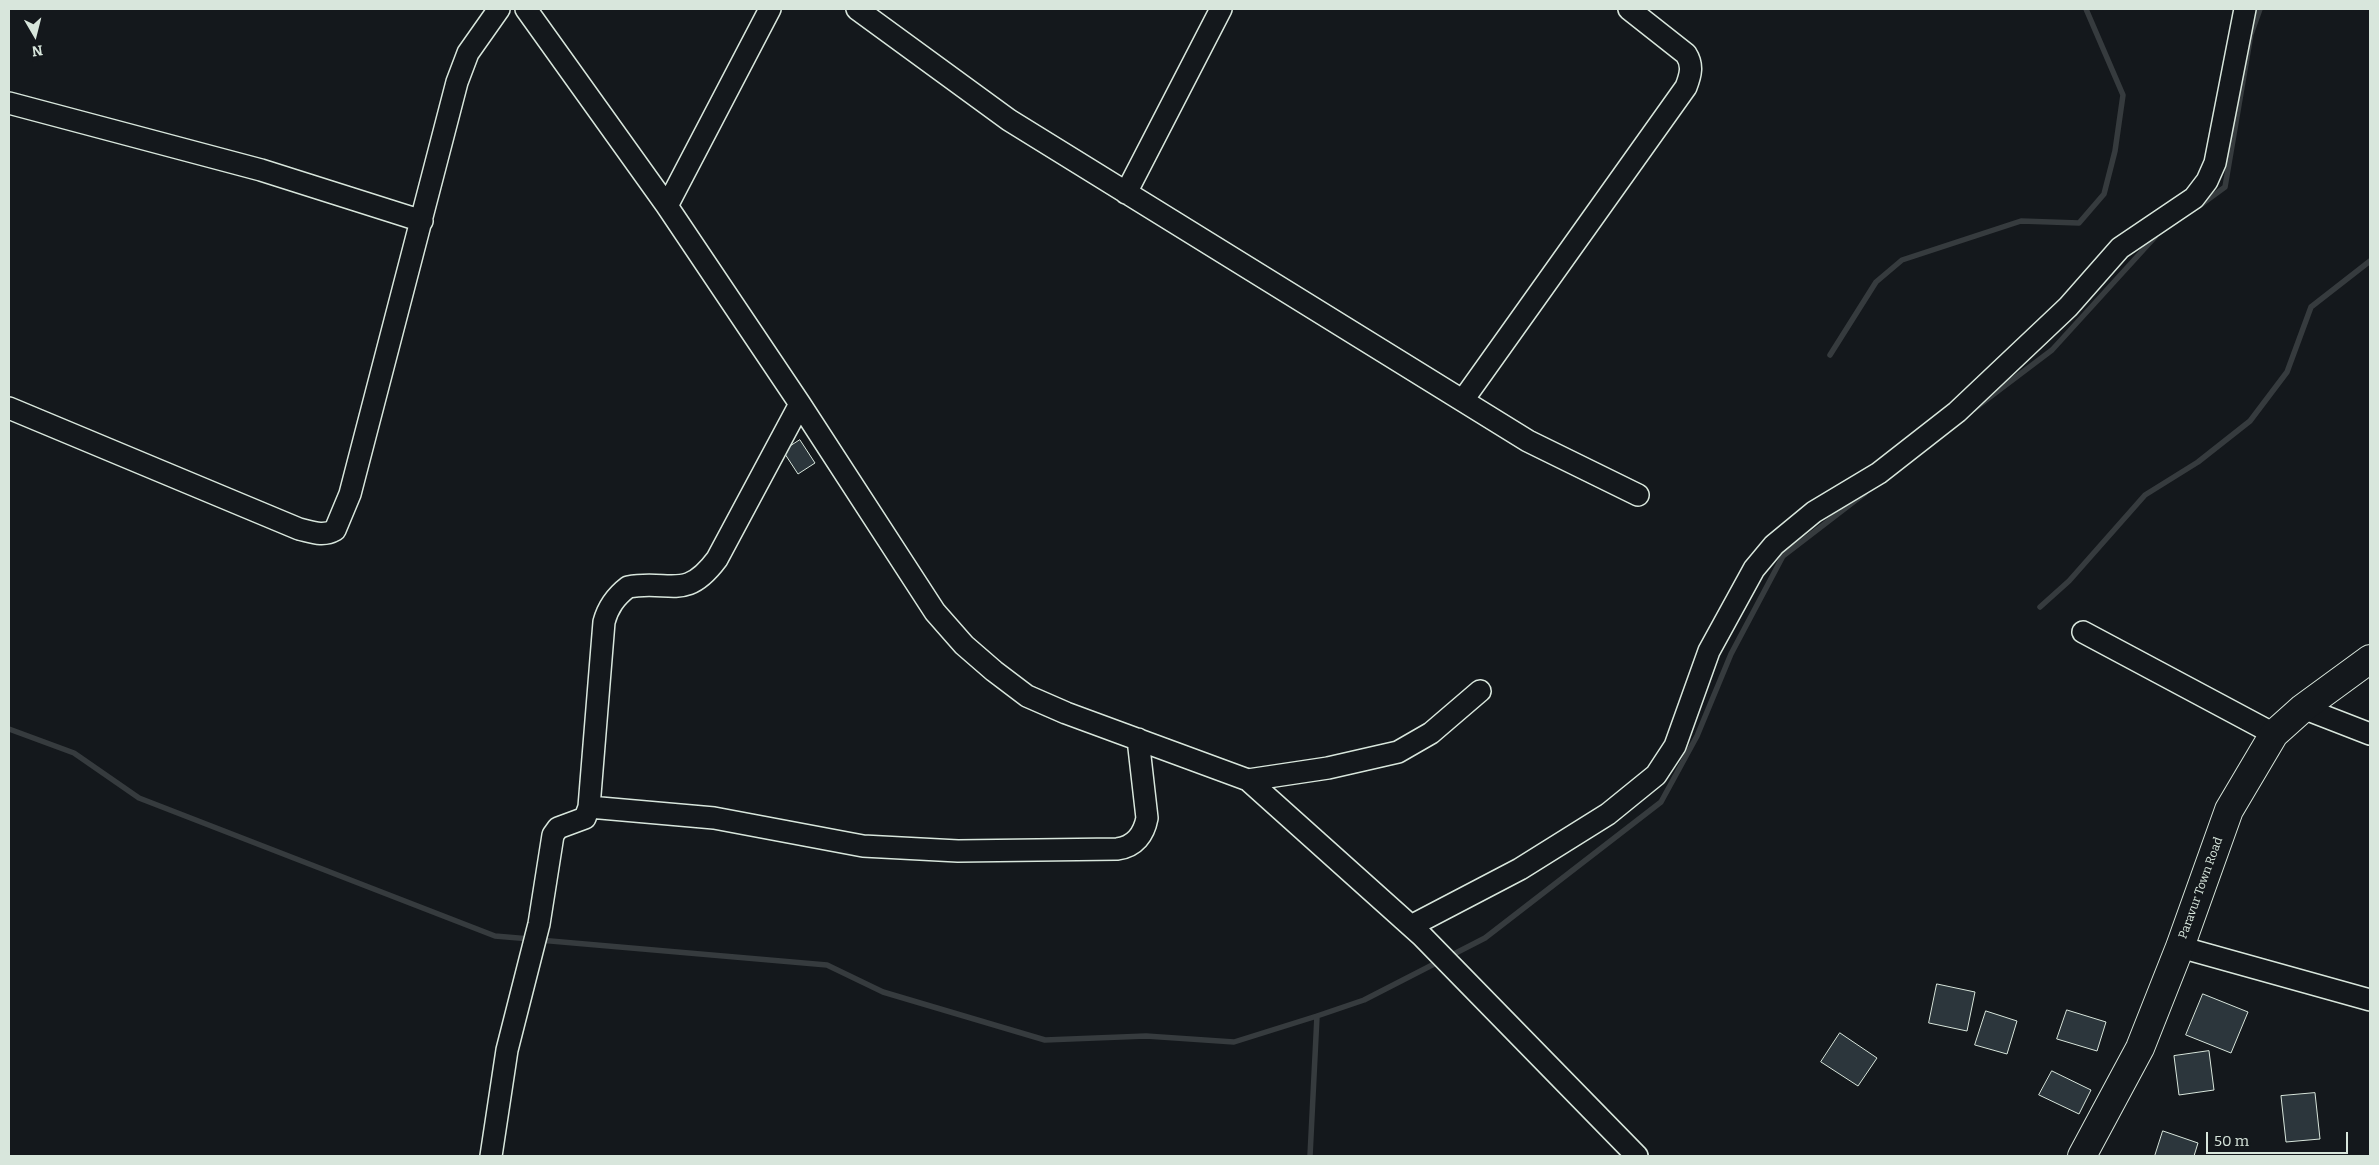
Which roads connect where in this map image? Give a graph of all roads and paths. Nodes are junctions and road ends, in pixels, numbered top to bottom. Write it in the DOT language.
graph roads {
  1 [pos="499,9"];
  2 [pos="526,9"];
  3 [pos="770,9"];
  4 [pos="857,9"];
  5 [pos="1221,9"];
  6 [pos="1629,9"];
  7 [pos="2246,9"];
  8 [pos="9,103"];
  9 [pos="1126,193"];
  10 [pos="667,206"];
  11 [pos="422,221"];
  12 [pos="1462,400"];
  13 [pos="800,404"];
  14 [pos="9,408"];
  15 [pos="1638,496"];
  16 [pos="2083,632"];
  17 [pos="2370,659"];
  18 [pos="1480,691"];
  19 [pos="2303,708"];
  20 [pos="2274,734"];
  21 [pos="2370,734"];
  22 [pos="1138,739"];
  23 [pos="1248,780"];
  24 [pos="589,807"];
  25 [pos="1416,931"];
  26 [pos="2180,947"];
  27 [pos="2370,1000"];
  28 [pos="492,1156"];
  29 [pos="1637,1156"];
  30 [pos="2082,1156"];
  1 -- 11 [label="street"];
  2 -- 10 [label="street"];
  3 -- 10 [label="street"];
  4 -- 9 [label="street"];
  5 -- 9 [label="street"];
  6 -- 12 [label="street"];
  7 -- 25 [label="street"];
  8 -- 11 [label="street"];
  9 -- 12 [label="street"];
  10 -- 13 [label="street"];
  11 -- 14 [label="street"];
  12 -- 15 [label="street"];
  13 -- 22 [label="street"];
  13 -- 24 [label="street"];
  16 -- 20 [label="street"];
  17 -- 19 [label="main road, Paravur Town Road"];
  18 -- 23 [label="street"];
  19 -- 20 [label="main road, Paravur Town Road"];
  19 -- 21 [label="street"];
  20 -- 26 [label="main road, Paravur Town Road"];
  22 -- 23 [label="street"];
  22 -- 24 [label="street"];
  23 -- 25 [label="street"];
  24 -- 28 [label="street"];
  25 -- 29 [label="street"];
  26 -- 27 [label="street"];
  26 -- 30 [label="main road, Paravur Town Road"];
}
